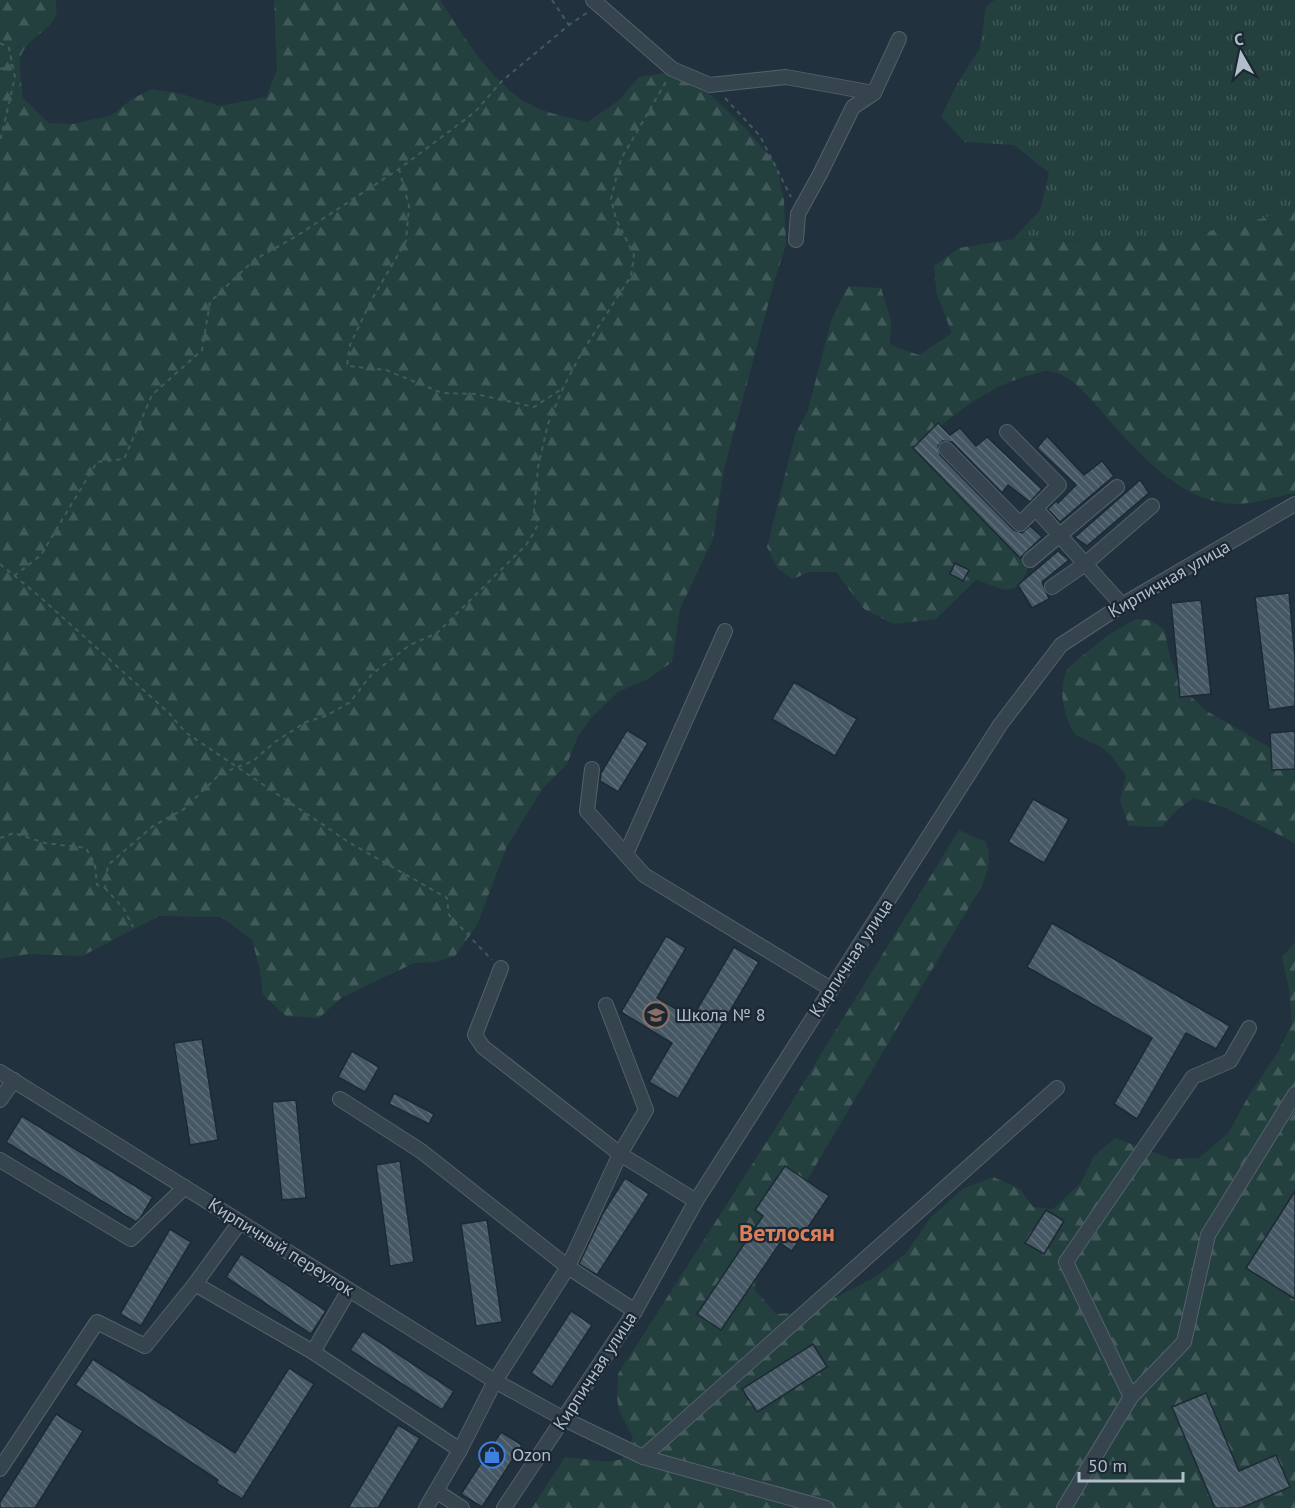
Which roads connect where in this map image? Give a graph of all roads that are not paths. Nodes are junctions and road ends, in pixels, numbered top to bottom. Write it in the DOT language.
graph roads {
  1 [pos="595,3"];
  2 [pos="899,39"];
  3 [pos="874,93"];
  4 [pos="796,240"];
  5 [pos="1007,432"];
  6 [pos="946,449"];
  7 [pos="1118,487"];
  8 [pos="1295,504"];
  9 [pos="1152,506"];
  10 [pos="1036,509"];
  11 [pos="1059,536"];
  12 [pos="1030,560"];
  13 [pos="1085,564"];
  14 [pos="1052,587"];
  15 [pos="1122,605"];
  16 [pos="725,631"];
  17 [pos="592,769"];
  18 [pos="626,854"];
  19 [pos="501,968"];
  20 [pos="831,989"];
  21 [pos="606,1005"];
  22 [pos="1249,1028"];
  23 [pos="0,1072"];
  24 [pos="14,1080"];
  25 [pos="1057,1088"];
  26 [pos="1295,1094"];
  27 [pos="340,1099"];
  28 [pos="0,1100"];
  29 [pos="620,1154"];
  30 [pos="0,1160"];
  31 [pos="185,1187"];
  32 [pos="696,1201"];
  33 [pos="240,1222"];
  34 [pos="568,1267"];
  35 [pos="195,1284"];
  36 [pos="349,1290"];
  37 [pos="636,1311"];
  38 [pos="313,1352"];
  39 [pos="495,1381"];
  40 [pos="1131,1397"];
  41 [pos="564,1419"];
  42 [pos="460,1450"];
  43 [pos="643,1457"];
  44 [pos="0,1469"];
  45 [pos="436,1491"];
  46 [pos="426,1508"];
  47 [pos="462,1508"];
  48 [pos="504,1508"];
  49 [pos="826,1508"];
  50 [pos="1064,1508"];
  1 -- 3 [label="street"];
  2 -- 3 [label="street"];
  3 -- 4 [label="street"];
  5 -- 10 [label="street"];
  6 -- 10 [label="street"];
  7 -- 11 [label="street"];
  8 -- 15 [label="street, Кирпичная улица"];
  9 -- 13 [label="street"];
  10 -- 11 [label="street"];
  11 -- 12 [label="street"];
  11 -- 13 [label="street"];
  13 -- 14 [label="street"];
  13 -- 15 [label="street"];
  15 -- 20 [label="street, Кирпичная улица"];
  16 -- 18 [label="street"];
  17 -- 18 [label="street"];
  18 -- 20 [label="street"];
  19 -- 29 [label="street"];
  20 -- 32 [label="street, Кирпичная улица"];
  21 -- 29 [label="street"];
  22 -- 40 [label="street"];
  23 -- 24 [label="street, Кирпичный переулок"];
  24 -- 28 [label="street"];
  24 -- 31 [label="street, Кирпичный переулок"];
  25 -- 43 [label="street"];
  26 -- 40 [label="street"];
  27 -- 34 [label="street"];
  29 -- 32 [label="street"];
  29 -- 34 [label="street"];
  30 -- 31 [label="street"];
  31 -- 33 [label="street, Кирпичный переулок"];
  32 -- 37 [label="street, Кирпичная улица"];
  33 -- 35 [label="street"];
  33 -- 36 [label="street, Кирпичный переулок"];
  34 -- 37 [label="street"];
  34 -- 39 [label="street"];
  35 -- 38 [label="street"];
  35 -- 44 [label="street"];
  36 -- 38 [label="street"];
  36 -- 39 [label="street, Кирпичный переулок"];
  37 -- 41 [label="street, Кирпичная улица"];
  38 -- 42 [label="street"];
  39 -- 41 [label="street, Кирпичный переулок"];
  39 -- 42 [label="street"];
  40 -- 50 [label="street"];
  41 -- 43 [label="street, Кирпичный переулок"];
  41 -- 48 [label="street, Кирпичная улица"];
  42 -- 45 [label="street"];
  43 -- 49 [label="street, Кирпичный переулок"];
  45 -- 46 [label="street"];
  45 -- 47 [label="street"];
}
